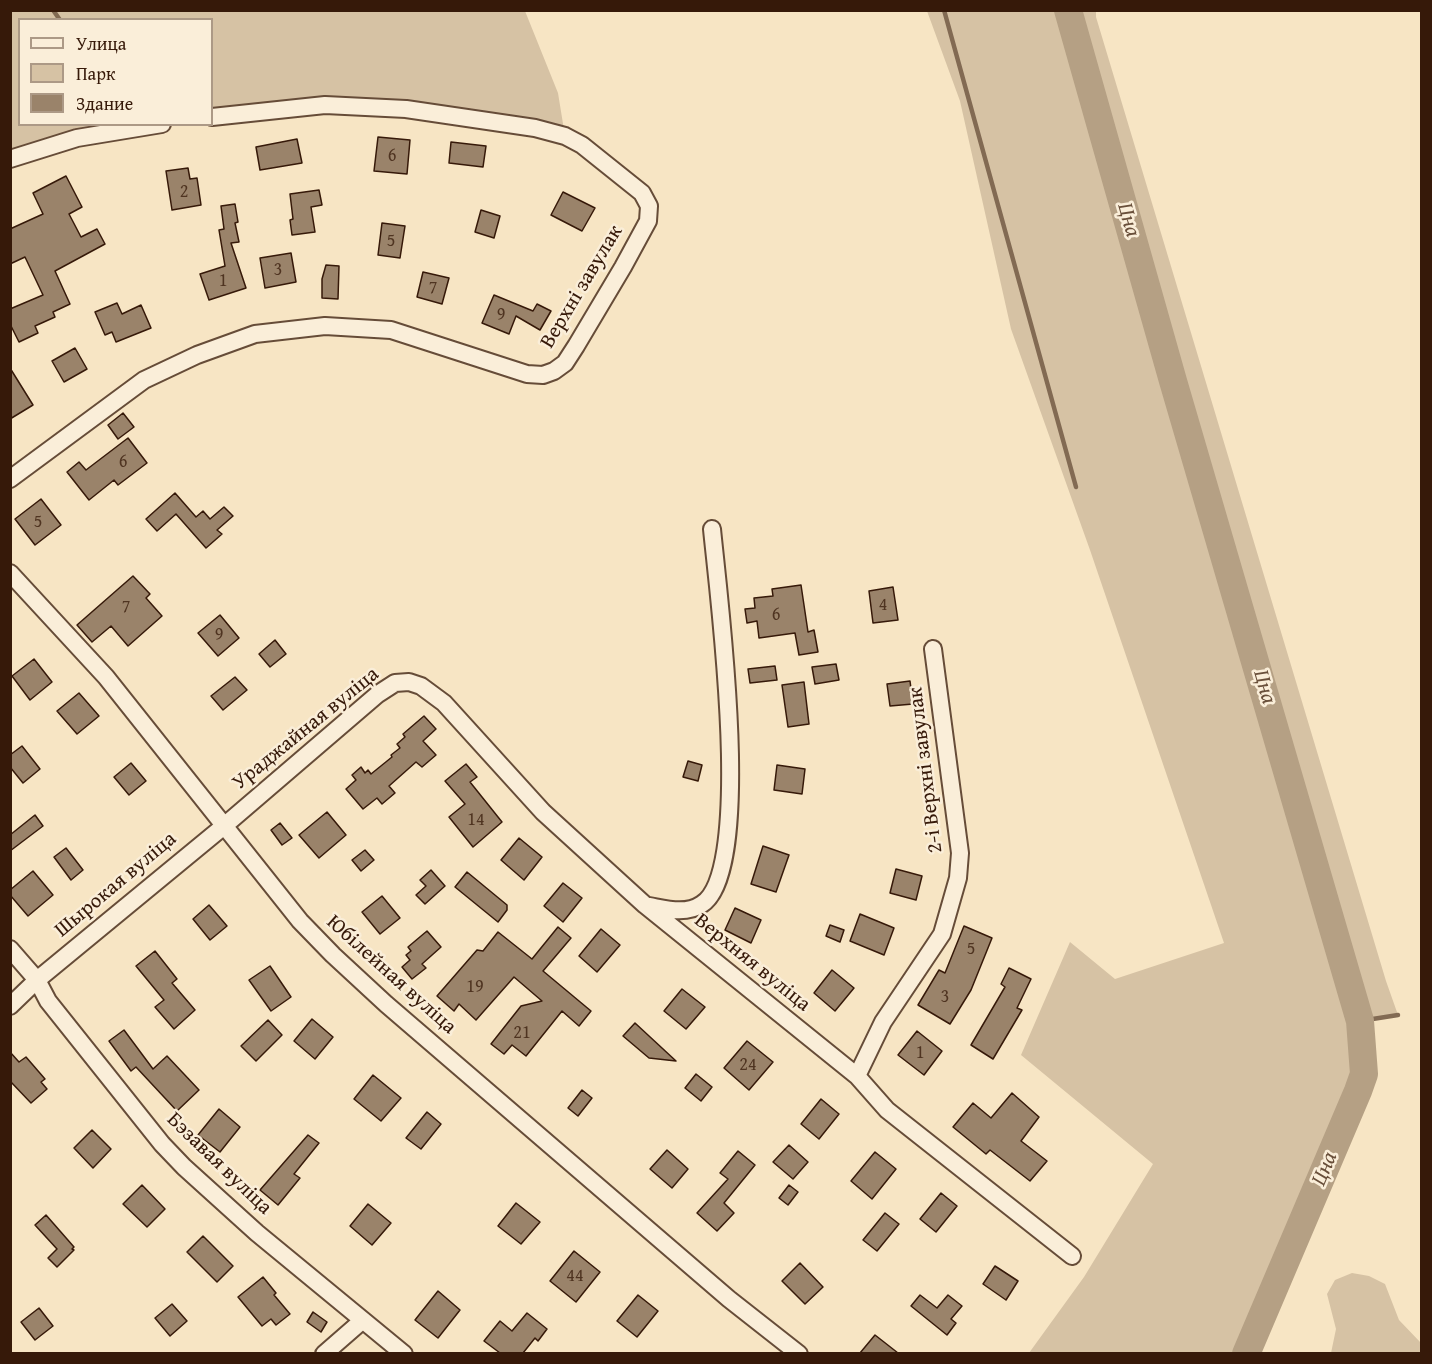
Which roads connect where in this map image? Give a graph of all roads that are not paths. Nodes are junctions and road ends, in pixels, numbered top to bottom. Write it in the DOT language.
graph roads {
  1 [pos="213,117"];
  2 [pos="150,126"];
  3 [pos="10,159"];
  4 [pos="10,479"];
  5 [pos="712,529"];
  6 [pos="10,573"];
  7 [pos="933,649"];
  8 [pos="421,686"];
  9 [pos="224,826"];
  10 [pos="645,905"];
  11 [pos="10,949"];
  12 [pos="37,980"];
  13 [pos="10,1006"];
  14 [pos="857,1076"];
  15 [pos="1072,1256"];
  16 [pos="363,1320"];
  17 [pos="324,1353"];
  18 [pos="404,1353"];
  19 [pos="799,1353"];
  1 -- 4 [label="street, Верхні завулак"];
  2 -- 3 [label="street"];
  5 -- 10 [label="street"];
  6 -- 9 [label="street, Юбілейная вуліца"];
  7 -- 14 [label="street, 2-і Верхні завулак"];
  8 -- 9 [label="street, Ураджайная вуліца"];
  8 -- 10 [label="street, Верхняя вуліца"];
  9 -- 12 [label="street, Шырокая вуліца"];
  9 -- 19 [label="street, Юбілейная вуліца"];
  10 -- 14 [label="street, Верхняя вуліца"];
  11 -- 12 [label="street, Бэзавая вуліца"];
  12 -- 13 [label="street, Шырокая вуліца"];
  12 -- 16 [label="street, Бэзавая вуліца"];
  14 -- 15 [label="street, Верхняя вуліца"];
  16 -- 17 [label="street"];
  16 -- 18 [label="street, Бэзавая вуліца"];
}
